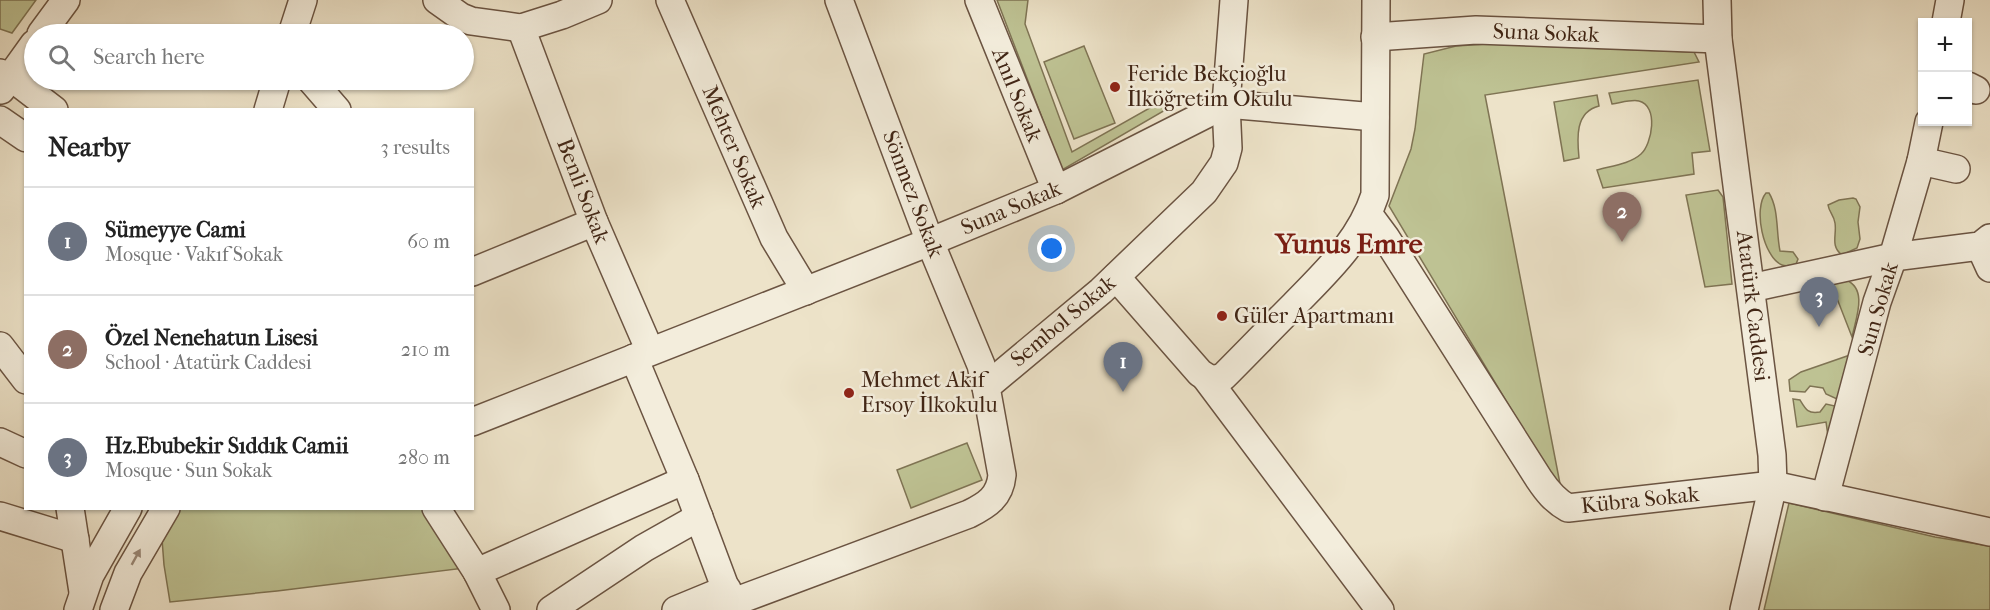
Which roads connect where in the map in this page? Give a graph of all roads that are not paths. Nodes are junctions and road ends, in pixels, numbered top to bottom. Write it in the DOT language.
graph roads {
  1 [pos="66,0"];
  2 [pos="303,0"];
  3 [pos="437,0"];
  4 [pos="598,0"];
  5 [pos="670,0"];
  6 [pos="839,0"];
  7 [pos="979,0"];
  8 [pos="1234,0"];
  9 [pos="1376,0"];
  10 [pos="1717,0"];
  11 [pos="1950,0"];
  12 [pos="1947,18"];
  13 [pos="49,24"];
  14 [pos="295,24"];
  15 [pos="521,28"];
  16 [pos="1375,37"];
  17 [pos="1719,39"];
  18 [pos="24,56"];
  19 [pos="4,81"];
  20 [pos="274,90"];
  21 [pos="320,90"];
  22 [pos="1226,104"];
  23 [pos="51,108"];
  24 [pos="269,108"];
  25 [pos="335,108"];
  26 [pos="1375,117"];
  27 [pos="0,120"];
  28 [pos="1928,126"];
  29 [pos="24,137"];
  30 [pos="1921,161"];
  31 [pos="1956,169"];
  32 [pos="1056,190"];
  33 [pos="1369,216"];
  34 [pos="594,222"];
  35 [pos="930,242"];
  36 [pos="1987,251"];
  37 [pos="1893,257"];
  38 [pos="474,271"];
  39 [pos="1116,277"];
  40 [pos="1751,288"];
  41 [pos="806,291"];
  42 [pos="0,346"];
  43 [pos="642,355"];
  44 [pos="24,377"];
  45 [pos="1206,378"];
  46 [pos="986,387"];
  47 [pos="474,421"];
  48 [pos="0,442"];
  49 [pos="24,453"];
  50 [pos="685,480"];
  51 [pos="1773,485"];
  52 [pos="1825,496"];
  53 [pos="70,510"];
  54 [pos="127,510"];
  55 [pos="165,510"];
  56 [pos="437,510"];
  57 [pos="0,516"];
  58 [pos="699,517"];
  59 [pos="1990,532"];
  60 [pos="75,539"];
  61 [pos="477,572"];
  62 [pos="726,600"];
  63 [pos="81,601"];
  64 [pos="114,610"];
  65 [pos="496,610"];
  66 [pos="551,610"];
  67 [pos="676,610"];
  68 [pos="1380,610"];
  69 [pos="1744,610"];
  1 -- 13 [label="street"];
  2 -- 14 [label="street"];
  3 -- 15 [label="street"];
  4 -- 15 [label="street"];
  5 -- 41 [label="street, Mehter Sokak"];
  6 -- 35 [label="street, Sönmez Sokak"];
  7 -- 32 [label="street, Anıl Sokak"];
  8 -- 22 [label="street, Sembol Sokak"];
  9 -- 16 [label="street"];
  10 -- 17 [label="street, Atatürk Caddesi"];
  11 -- 12 [label="street"];
  15 -- 34 [label="street, Benli Sokak"];
  16 -- 17 [label="street, Suna Sokak"];
  16 -- 26 [label="street"];
  17 -- 40 [label="street, Atatürk Caddesi"];
  18 -- 19 [label="street"];
  19 -- 23 [label="street"];
  20 -- 24 [label="street"];
  21 -- 25 [label="street"];
  22 -- 26 [label="street"];
  22 -- 32 [label="street, Suna Sokak"];
  22 -- 39 [label="street, Sembol Sokak"];
  26 -- 33 [label="street"];
  27 -- 29 [label="street"];
  28 -- 30 [label="street, Sun Sokak"];
  30 -- 31 [label="street"];
  30 -- 37 [label="street, Sun Sokak"];
  32 -- 35 [label="street, Suna Sokak"];
  33 -- 45 [label="street"];
  33 -- 51 [label="street, Kübra Sokak"];
  34 -- 38 [label="street"];
  34 -- 43 [label="street, Benli Sokak"];
  35 -- 41 [label="street, Suna Sokak"];
  35 -- 46 [label="street, Sönmez Sokak"];
  36 -- 37 [label="street"];
  37 -- 40 [label="street"];
  37 -- 52 [label="street, Sun Sokak"];
  39 -- 45 [label="street"];
  39 -- 46 [label="street, Sembol Sokak"];
  40 -- 51 [label="street, Atatürk Caddesi"];
  41 -- 43 [label="street, Suna Sokak"];
  42 -- 44 [label="street"];
  43 -- 47 [label="street, Suna Sokak"];
  43 -- 50 [label="street, Benli Sokak"];
  45 -- 68 [label="street"];
  46 -- 62 [label="street"];
  48 -- 49 [label="street"];
  50 -- 58 [label="street, Benli Sokak"];
  50 -- 61 [label="street"];
  51 -- 52 [label="street, Kübra Sokak"];
  51 -- 69 [label="street, Atatürk Caddesi"];
  52 -- 59 [label="street, Kübra Sokak"];
  53 -- 60 [label="street"];
  54 -- 63 [label="street"];
  64 -- 55 [label="street, one-way"];
  56 -- 61 [label="street"];
  57 -- 60 [label="street"];
  58 -- 62 [label="street, Benli Sokak"];
  58 -- 66 [label="street"];
  60 -- 63 [label="street"];
  61 -- 65 [label="street"];
  62 -- 67 [label="street"];
}
